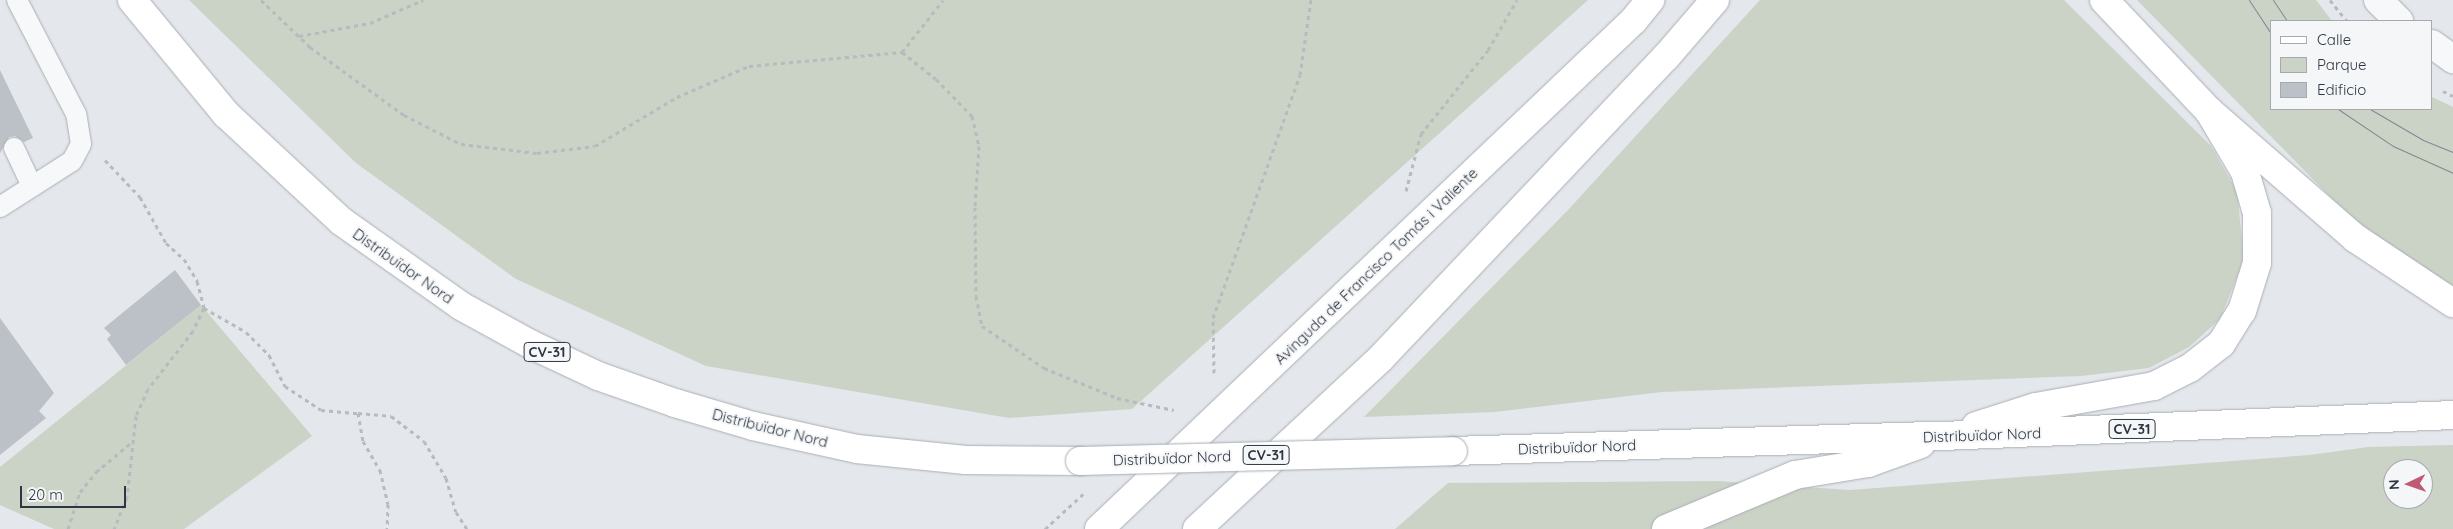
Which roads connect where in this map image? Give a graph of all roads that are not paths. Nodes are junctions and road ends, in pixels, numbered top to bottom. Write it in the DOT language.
graph roads {
  1 [pos="17,0"];
  2 [pos="132,0"];
  3 [pos="1650,0"];
  4 [pos="1715,0"];
  5 [pos="2104,0"];
  6 [pos="2378,0"];
  7 [pos="2398,20"];
  8 [pos="2433,45"];
  9 [pos="2453,59"];
  10 [pos="2209,111"];
  11 [pos="14,148"];
  12 [pos="32,186"];
  13 [pos="0,207"];
  14 [pos="2453,303"];
  15 [pos="2453,415"];
  16 [pos="1942,436"];
  17 [pos="1099,529"];
  18 [pos="1197,529"];
  19 [pos="1666,529"];
  1 -- 12 [label="lane"];
  2 -- 16 [label="main road, Distribuïdor Nord / CV-31, bridge"];
  3 -- 17 [label="main road, Avinguda de Francisco Tomás i Valiente"];
  4 -- 18 [label="main road"];
  5 -- 10 [label="main road"];
  6 -- 7 [label="street"];
  8 -- 9 [label="street"];
  10 -- 14 [label="main road"];
  10 -- 16 [label="main road"];
  11 -- 12 [label="lane"];
  12 -- 13 [label="lane"];
  15 -- 16 [label="main road, Distribuïdor Nord / CV-31"];
  16 -- 19 [label="main road"];
}
